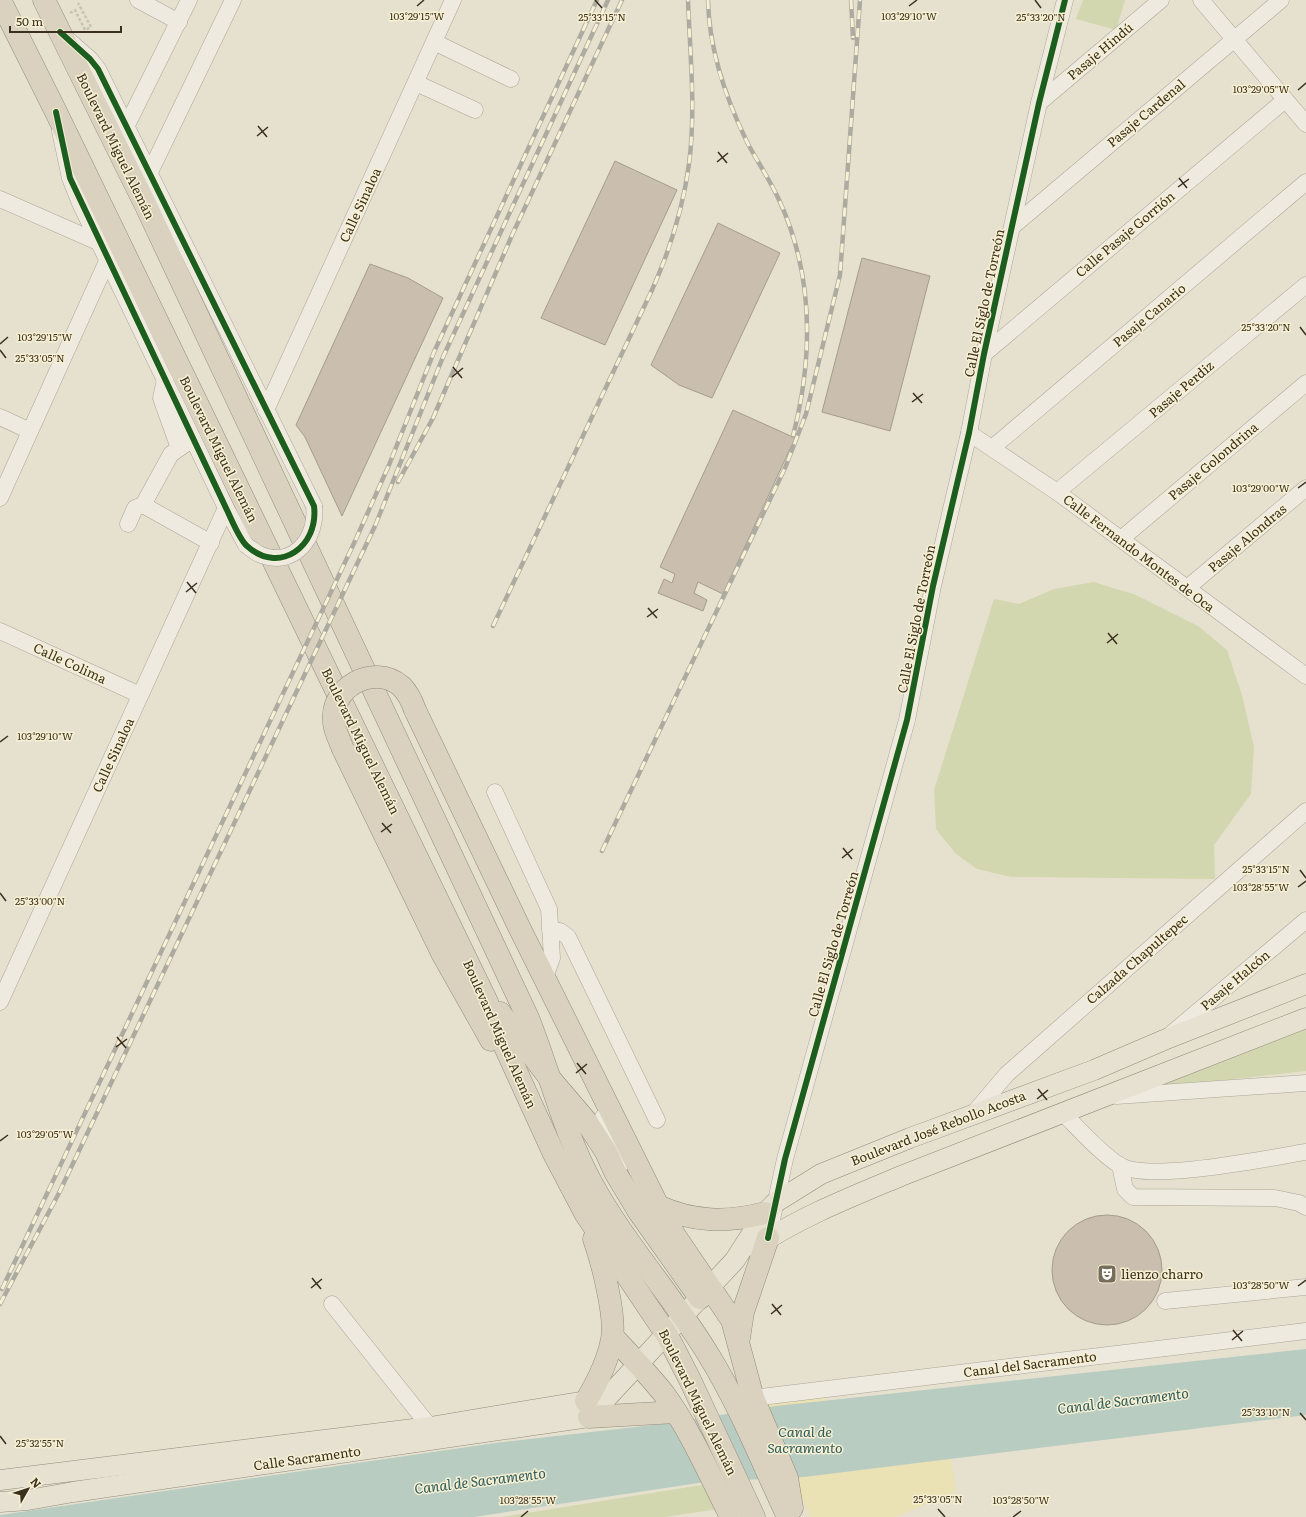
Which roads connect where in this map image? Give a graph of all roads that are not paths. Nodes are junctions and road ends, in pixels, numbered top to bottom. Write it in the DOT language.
graph roads {
  1 [pos="0,0"];
  2 [pos="44,0"];
  3 [pos="138,0"];
  4 [pos="189,0"];
  5 [pos="233,0"];
  6 [pos="453,0"];
  7 [pos="1065,0"];
  8 [pos="1161,0"];
  9 [pos="1201,0"];
  10 [pos="1281,0"];
  11 [pos="179,22"];
  12 [pos="60,32"];
  13 [pos="1234,39"];
  14 [pos="434,42"];
  15 [pos="511,79"];
  16 [pos="416,83"];
  17 [pos="1285,100"];
  18 [pos="1039,103"];
  19 [pos="475,110"];
  20 [pos="56,112"];
  21 [pos="127,124"];
  22 [pos="1306,124"];
  23 [pos="150,172"];
  24 [pos="1306,182"];
  25 [pos="0,199"];
  26 [pos="1012,227"];
  27 [pos="100,243"];
  28 [pos="108,259"];
  29 [pos="1306,285"];
  30 [pos="984,354"];
  31 [pos="165,380"];
  32 [pos="1306,383"];
  33 [pos="266,410"];
  34 [pos="0,417"];
  35 [pos="30,431"];
  36 [pos="969,433"];
  37 [pos="193,439"];
  38 [pos="179,448"];
  39 [pos="992,448"];
  40 [pos="1306,488"];
  41 [pos="1057,492"];
  42 [pos="0,498"];
  43 [pos="143,505"];
  44 [pos="226,508"];
  45 [pos="128,524"];
  46 [pos="1121,539"];
  47 [pos="211,543"];
  48 [pos="1187,588"];
  49 [pos="0,631"];
  50 [pos="1306,676"];
  51 [pos="140,695"];
  52 [pos="495,792"];
  53 [pos="1306,811"];
  54 [pos="1306,920"];
  55 [pos="550,929"];
  56 [pos="490,939"];
  57 [pos="473,972"];
  58 [pos="545,977"];
  59 [pos="1306,984"];
  60 [pos="0,1002"];
  61 [pos="1306,1018"];
  62 [pos="1164,1040"];
  63 [pos="552,1081"];
  64 [pos="1306,1082"];
  65 [pos="1107,1097"];
  66 [pos="528,1098"];
  67 [pos="1063,1113"];
  68 [pos="973,1114"];
  69 [pos="657,1120"];
  70 [pos="885,1147"];
  71 [pos="1306,1152"];
  72 [pos="1120,1165"];
  73 [pos="901,1176"];
  74 [pos="626,1191"];
  75 [pos="658,1206"];
  76 [pos="770,1207"];
  77 [pos="1306,1207"];
  78 [pos="585,1213"];
  79 [pos="768,1238"];
  80 [pos="735,1260"];
  81 [pos="1306,1287"];
  82 [pos="705,1292"];
  83 [pos="1165,1301"];
  84 [pos="332,1304"];
  85 [pos="683,1317"];
  86 [pos="1306,1331"];
  87 [pos="667,1335"];
  88 [pos="612,1337"];
  89 [pos="739,1341"];
  90 [pos="639,1365"];
  91 [pos="753,1398"];
  92 [pos="594,1406"];
  93 [pos="676,1412"];
  94 [pos="755,1426"];
  95 [pos="431,1434"];
  96 [pos="0,1480"];
  97 [pos="780,1482"];
  98 [pos="0,1502"];
  99 [pos="750,1509"];
  100 [pos="731,1517"];
  101 [pos="788,1517"];
  102 [pos="792,1517"];
  1 -- 20 [label="highway, Boulevard Miguel Alemán"];
  2 -- 12 [label="highway, Boulevard Miguel Alemán"];
  3 -- 11 [label="street"];
  4 -- 11 [label="street"];
  5 -- 23 [label="street"];
  6 -- 14 [label="street, Calle Sinaloa"];
  7 -- 18 [label="street, Calle El Siglo de Torreón"];
  8 -- 18 [label="street, Pasaje Hindú"];
  9 -- 13 [label="street"];
  10 -- 13 [label="street, Pasaje Cardenal"];
  11 -- 21 [label="street"];
  12 -- 21 [label="street"];
  12 -- 56 [label="highway, Boulevard Miguel Alemán"];
  13 -- 17 [label="street"];
  13 -- 26 [label="street, Pasaje Cardenal"];
  14 -- 15 [label="street"];
  14 -- 16 [label="street, Calle Sinaloa"];
  16 -- 19 [label="street"];
  16 -- 33 [label="street, Calle Sinaloa"];
  17 -- 22 [label="street"];
  17 -- 30 [label="street, Calle Pasaje Gorrión"];
  18 -- 26 [label="street, Calle El Siglo de Torreón"];
  20 -- 27 [label="street"];
  20 -- 57 [label="highway, Boulevard Miguel Alemán"];
  21 -- 23 [label="street"];
  23 -- 33 [label="street"];
  24 -- 39 [label="street, Pasaje Canario"];
  25 -- 27 [label="street"];
  26 -- 30 [label="street, Calle El Siglo de Torreón"];
  27 -- 28 [label="street"];
  28 -- 31 [label="street"];
  28 -- 35 [label="street"];
  29 -- 41 [label="street, Pasaje Perdiz"];
  30 -- 36 [label="street, Calle El Siglo de Torreón"];
  31 -- 37 [label="street"];
  31 -- 38 [label="street"];
  32 -- 46 [label="street, Pasaje Golondrina"];
  33 -- 44 [label="street, bridge"];
  34 -- 35 [label="street"];
  35 -- 42 [label="street"];
  36 -- 39 [label="street, Calle Fernando Montes de Oca"];
  36 -- 76 [label="street, Calle El Siglo de Torreón"];
  37 -- 38 [label="street"];
  37 -- 44 [label="street"];
  38 -- 43 [label="street"];
  39 -- 41 [label="street, Calle Fernando Montes de Oca"];
  40 -- 48 [label="street, Pasaje Alondras"];
  41 -- 46 [label="street, Calle Fernando Montes de Oca"];
  43 -- 45 [label="street"];
  43 -- 47 [label="street"];
  44 -- 47 [label="street, Calle Sinaloa"];
  46 -- 48 [label="street, Calle Fernando Montes de Oca"];
  47 -- 51 [label="street, Calle Sinaloa"];
  48 -- 50 [label="street, Calle Fernando Montes de Oca"];
  49 -- 51 [label="street, Calle Colima"];
  51 -- 60 [label="street, Calle Sinaloa"];
  52 -- 55 [label="street"];
  53 -- 68 [label="street, Calzada Chapultepec"];
  54 -- 62 [label="street, Pasaje Halcón"];
  55 -- 58 [label="street"];
  55 -- 69 [label="street"];
  56 -- 58 [label="highway"];
  56 -- 63 [label="highway, Boulevard Miguel Alemán"];
  57 -- 63 [label="highway"];
  57 -- 66 [label="highway, Boulevard Miguel Alemán"];
  58 -- 66 [label="highway, bridge"];
  58 -- 74 [label="street"];
  58 -- 75 [label="highway"];
  59 -- 62 [label="main road, Boulevard José Rebollo Acosta"];
  61 -- 65 [label="main road, Boulevard José Rebollo Acosta"];
  62 -- 68 [label="main road, Boulevard José Rebollo Acosta"];
  63 -- 74 [label="highway"];
  63 -- 85 [label="highway, Boulevard Miguel Alemán"];
  64 -- 65 [label="street"];
  65 -- 67 [label="main road, Boulevard José Rebollo Acosta"];
  66 -- 78 [label="highway, Boulevard Miguel Alemán"];
  67 -- 72 [label="street"];
  67 -- 73 [label="main road, Boulevard José Rebollo Acosta"];
  68 -- 70 [label="main road, Boulevard José Rebollo Acosta"];
  70 -- 73 [label="main road"];
  70 -- 76 [label="main road, Boulevard José Rebollo Acosta"];
  71 -- 72 [label="street"];
  72 -- 77 [label="street"];
  73 -- 79 [label="main road, Boulevard José Rebollo Acosta"];
  74 -- 82 [label="highway"];
  75 -- 76 [label="highway"];
  75 -- 82 [label="highway"];
  76 -- 79 [label="street, Calle El Siglo de Torreón"];
  76 -- 80 [label="main road, Boulevard José Rebollo Acosta"];
  78 -- 87 [label="highway, Boulevard Miguel Alemán"];
  78 -- 88 [label="highway"];
  79 -- 80 [label="main road, Boulevard José Rebollo Acosta"];
  79 -- 89 [label="highway"];
  80 -- 82 [label="main road, Boulevard José Rebollo Acosta"];
  81 -- 83 [label="street"];
  82 -- 85 [label="main road, Boulevard José Rebollo Acosta"];
  82 -- 89 [label="highway"];
  84 -- 95 [label="street"];
  85 -- 87 [label="main road, Boulevard José Rebollo Acosta"];
  85 -- 94 [label="highway, Boulevard Miguel Alemán"];
  86 -- 91 [label="street, Canal del Sacramento"];
  87 -- 90 [label="main road"];
  87 -- 99 [label="highway, Boulevard Miguel Alemán"];
  88 -- 90 [label="highway"];
  88 -- 92 [label="highway"];
  89 -- 91 [label="highway"];
  90 -- 92 [label="main road"];
  90 -- 93 [label="highway"];
  91 -- 94 [label="highway"];
  92 -- 93 [label="highway"];
  92 -- 95 [label="main road, Calle Sacramento"];
  93 -- 100 [label="highway"];
  94 -- 97 [label="highway, Boulevard Miguel Alemán"];
  95 -- 96 [label="main road, Calle Sacramento"];
  95 -- 98 [label="main road, Calle Sacramento"];
  97 -- 101 [label="highway, Boulevard Miguel Alemán"];
  97 -- 102 [label="highway"];
}
